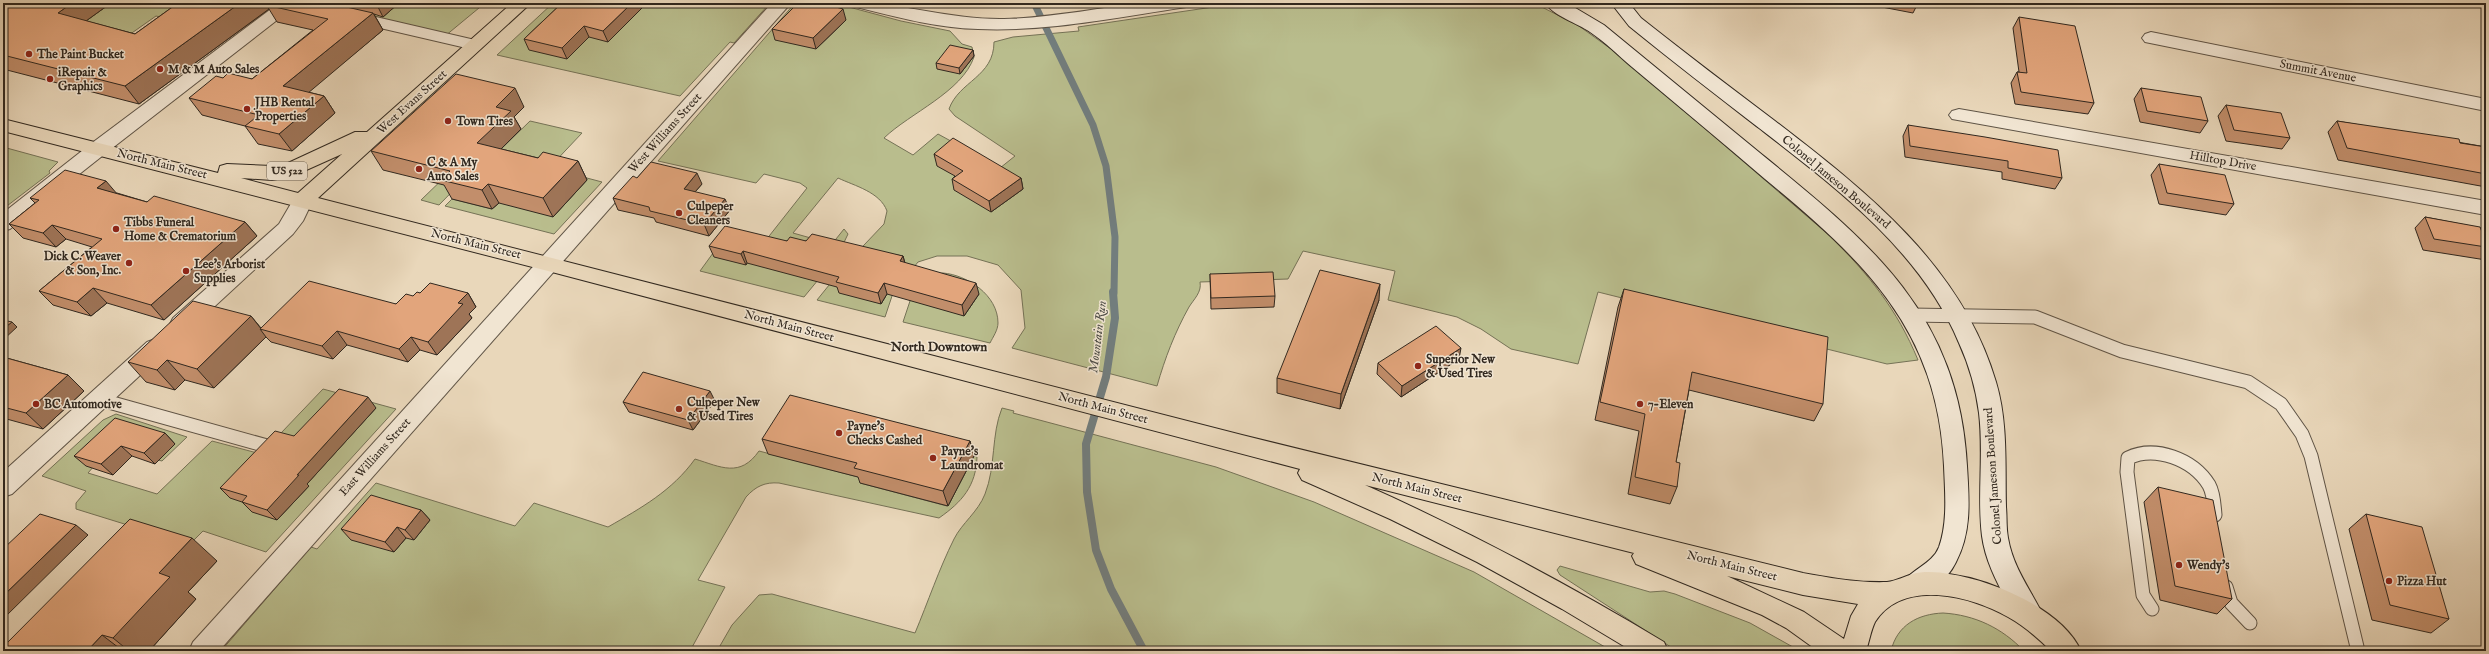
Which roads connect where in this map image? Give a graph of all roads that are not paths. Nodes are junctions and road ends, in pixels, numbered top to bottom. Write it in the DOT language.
graph roads {
  1 [pos="295,3"];
  2 [pos="522,3"];
  3 [pos="782,3"];
  4 [pos="862,3"];
  5 [pos="1180,3"];
  6 [pos="1554,3"];
  7 [pos="1620,3"];
  8 [pos="354,17"];
  9 [pos="2151,38"];
  10 [pos="475,45"];
  11 [pos="2486,105"];
  12 [pos="1959,115"];
  13 [pos="3,125"];
  14 [pos="386,126"];
  15 [pos="99,148"];
  16 [pos="178,168"];
  17 [pos="303,200"];
  18 [pos="2486,208"];
  19 [pos="3,224"];
  20 [pos="548,263"];
  21 [pos="1911,315"];
  22 [pos="1958,316"];
  23 [pos="98,400"];
  24 [pos="1242,445"];
  25 [pos="267,446"];
  26 [pos="3,487"];
  27 [pos="2217,526"];
  28 [pos="1576,527"];
  29 [pos="2224,572"];
  30 [pos="1915,585"];
  31 [pos="1890,593"];
  32 [pos="2152,608"];
  33 [pos="2031,617"];
  34 [pos="2250,623"];
  35 [pos="2068,650"];
  36 [pos="202,651"];
  37 [pos="1655,651"];
  38 [pos="1838,651"];
  39 [pos="1854,651"];
  40 [pos="2358,651"];
  1 -- 15 [label="street"];
  2 -- 10 [label="main road, West Evans Street / US 522"];
  3 -- 20 [label="street, West Williams Street"];
  4 -- 5 [label="street"];
  6 -- 21 [label="street"];
  7 -- 22 [label="street, Colonel Jameson Boulevard"];
  8 -- 10 [label="lane"];
  9 -- 11 [label="street, Summit Avenue"];
  10 -- 14 [label="main road, West Evans Street / US 522"];
  12 -- 18 [label="street, Hilltop Drive"];
  13 -- 15 [label="main road, North Main Street / US 522"];
  14 -- 16 [label="main road, US 522"];
  14 -- 17 [label="main road, West Evans Street / US 522"];
  15 -- 16 [label="main road, North Main Street / US 522"];
  15 -- 19 [label="street"];
  16 -- 17 [label="main road, North Main Street / US 522"];
  17 -- 20 [label="main road, North Main Street"];
  17 -- 23 [label="street"];
  20 -- 24 [label="main road, North Main Street"];
  20 -- 36 [label="street, East Williams Street"];
  21 -- 22 [label="lane"];
  21 -- 30 [label="street"];
  22 -- 33 [label="street, Colonel Jameson Boulevard"];
  22 -- 40 [label="lane"];
  23 -- 25 [label="lane"];
  23 -- 26 [label="street"];
  24 -- 28 [label="main road, North Main Street"];
  24 -- 37 [label="main road"];
  27 -- 32 [label="lane"];
  28 -- 31 [label="main road, North Main Street"];
  28 -- 38 [label="main road, North Main Street"];
  29 -- 34 [label="lane"];
  30 -- 31 [label="main road, North Main Street"];
  30 -- 33 [label="main road, North Main Street"];
  31 -- 39 [label="main road, North Main Street"];
  33 -- 35 [label="main road, North Main Street"];
}
